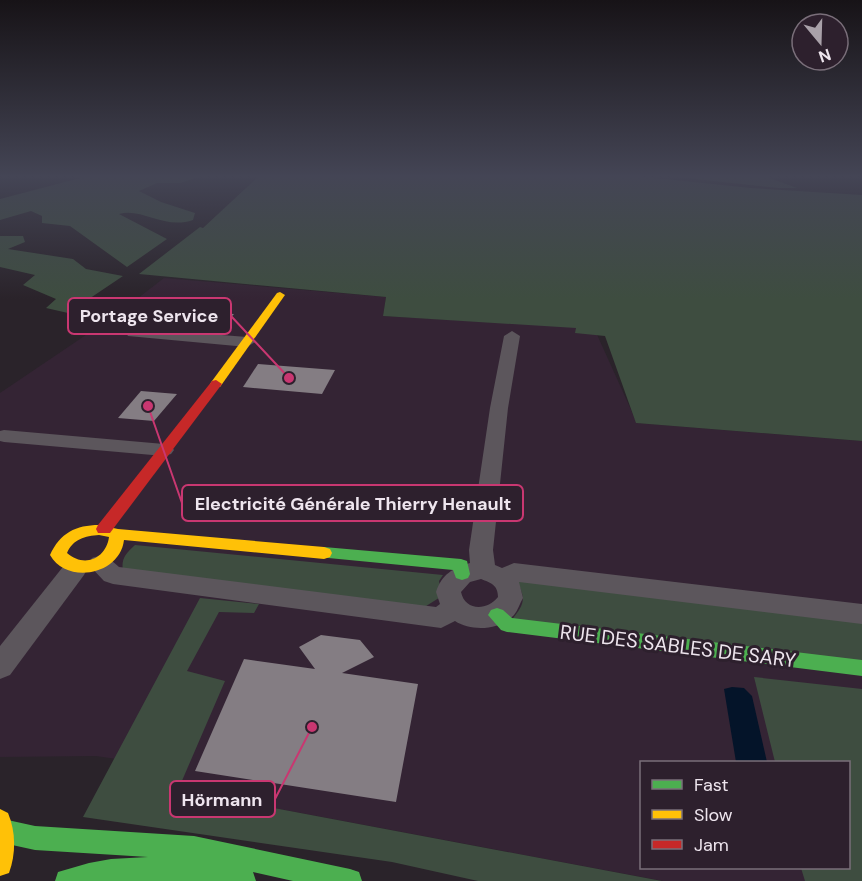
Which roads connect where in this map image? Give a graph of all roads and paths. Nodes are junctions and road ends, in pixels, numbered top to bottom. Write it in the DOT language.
graph roads {
  1 [pos="280,295"];
  2 [pos="134,333"];
  3 [pos="512,336"];
  4 [pos="247,342"];
  5 [pos="4,436"];
  6 [pos="164,450"];
  7 [pos="110,531"];
  8 [pos="87,566"];
  9 [pos="483,574"];
  10 [pos="455,606"];
  11 [pos="862,614"];
  12 [pos="497,615"];
  13 [pos="0,667"];
  14 [pos="862,668"];
  15 [pos="2,826"];
  16 [pos="0,864"];
  17 [pos="67,881"];
  18 [pos="244,881"];
  19 [pos="350,881"];
  1 -- 4 [label="main road"];
  2 -- 4 [label="street"];
  3 -- 9 [label="street"];
  4 -- 6 [label="main road"];
  5 -- 6 [label="street"];
  6 -- 7 [label="main road"];
  7 -- 8 [label="main road"];
  7 -- 8 [label="main road"];
  7 -- 9 [label="main road"];
  8 -- 10 [label="street"];
  8 -- 13 [label="street"];
  9 -- 10 [label="street"];
  9 -- 11 [label="street"];
  9 -- 12 [label="street"];
  10 -- 12 [label="street"];
  12 -- 14 [label="main road, RUE DES SABLES DE SARY"];
  15 -- 16 [label="main road"];
  15 -- 19 [label="main road"];
  17 -- 18 [label="main road"];
}
